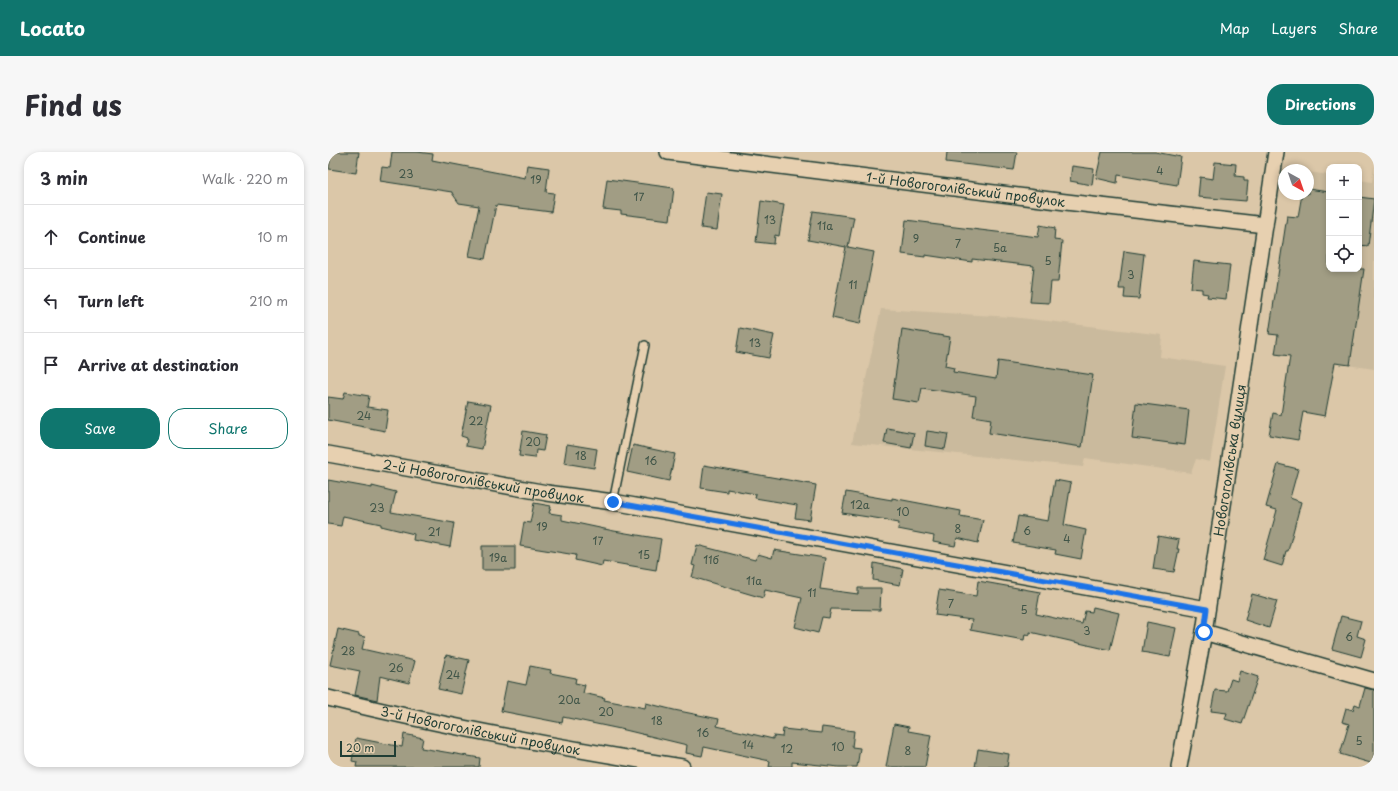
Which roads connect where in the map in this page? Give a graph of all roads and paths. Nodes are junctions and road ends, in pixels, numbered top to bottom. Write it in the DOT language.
graph roads {
  1 [pos="668,152"];
  2 [pos="1276,152"];
  3 [pos="1265,225"];
  4 [pos="645,345"];
  5 [pos="328,454"];
  6 [pos="613,502"];
  7 [pos="1207,609"];
  8 [pos="1204,632"];
  9 [pos="1374,681"];
  10 [pos="328,698"];
  11 [pos="682,767"];
  12 [pos="1179,767"];
  1 -- 3 [label="street, 1-й Новогоголівський провулок"];
  2 -- 3 [label="street, Новогоголівська вулиця"];
  3 -- 7 [label="street, Новогоголівська вулиця"];
  4 -- 6 [label="lane"];
  5 -- 6 [label="street, 2-й Новогоголівський провулок"];
  6 -- 7 [label="street, 2-й Новогоголівський провулок"];
  7 -- 8 [label="street, Новогоголівська вулиця"];
  8 -- 9 [label="street"];
  8 -- 12 [label="street, Новогоголівська вулиця"];
  10 -- 11 [label="street, 3-й Новогоголівський провулок"];
}
